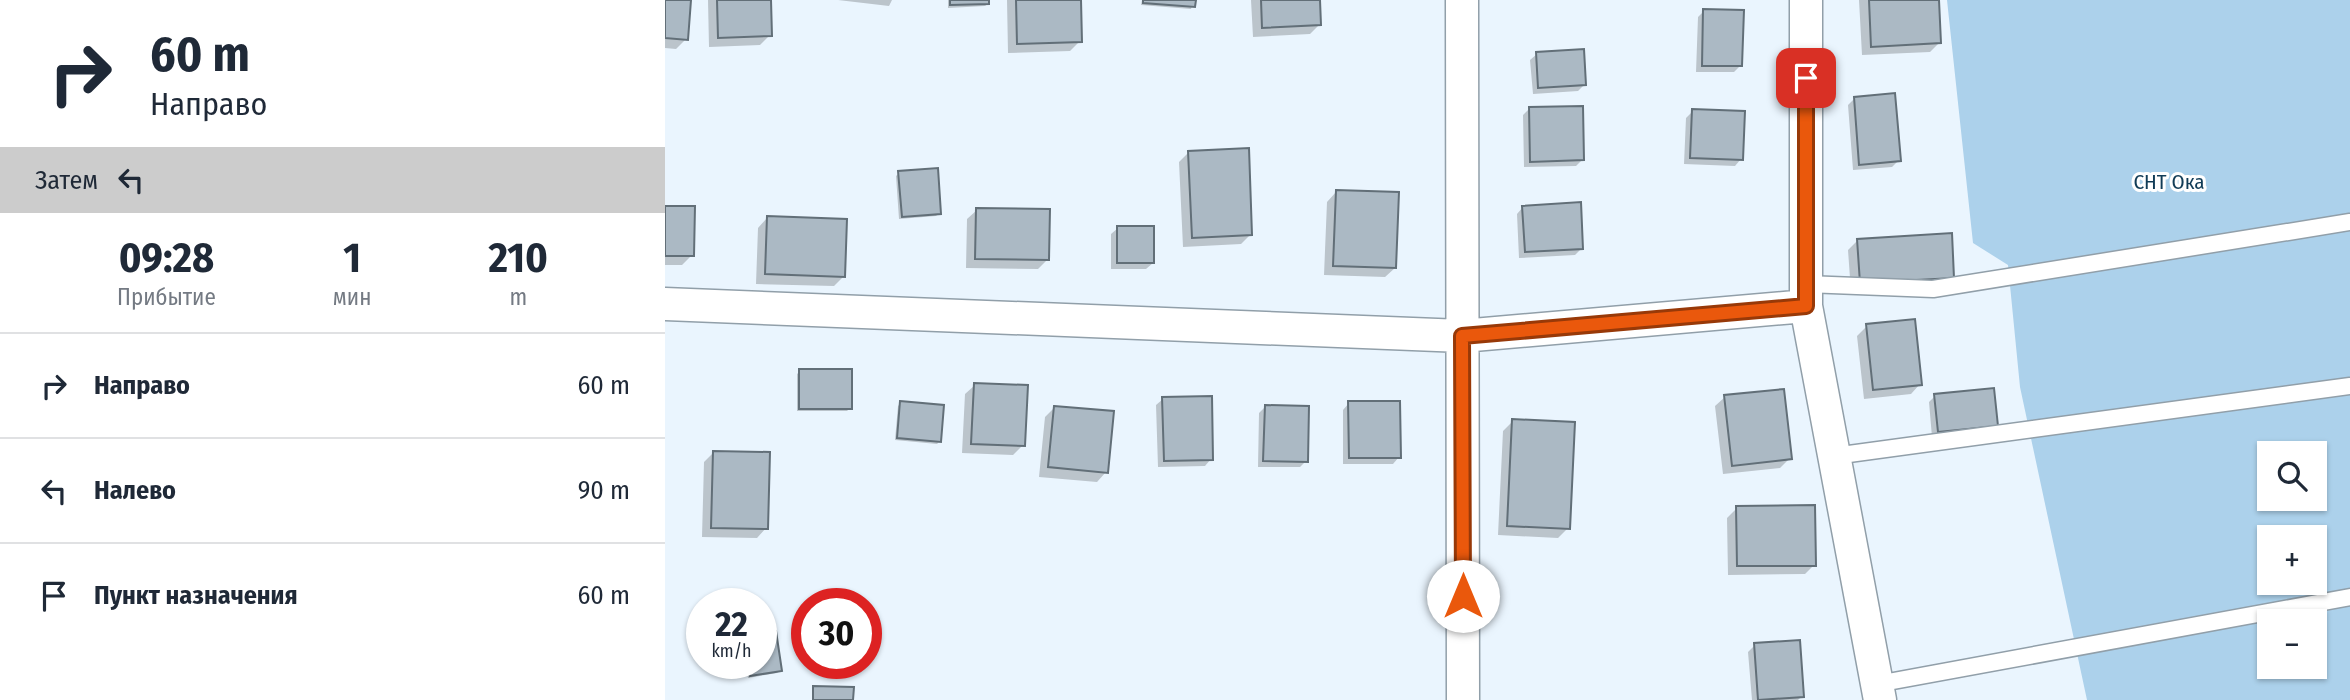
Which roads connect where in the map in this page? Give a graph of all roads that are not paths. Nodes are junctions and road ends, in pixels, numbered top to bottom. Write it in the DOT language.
graph roads {
  1 [pos="1462,0"];
  2 [pos="1806,0"];
  3 [pos="2350,222"];
  4 [pos="1806,295"];
  5 [pos="665,304"];
  6 [pos="1462,336"];
  7 [pos="2350,386"];
  8 [pos="1835,456"];
  9 [pos="2350,597"];
  10 [pos="1879,692"];
  11 [pos="1463,700"];
  1 -- 6 [label="street"];
  2 -- 4 [label="street"];
  3 -- 4 [label="lane"];
  4 -- 6 [label="street"];
  4 -- 8 [label="street"];
  5 -- 6 [label="street"];
  6 -- 11 [label="street"];
  7 -- 8 [label="lane"];
  8 -- 10 [label="street"];
  9 -- 10 [label="lane"];
}
